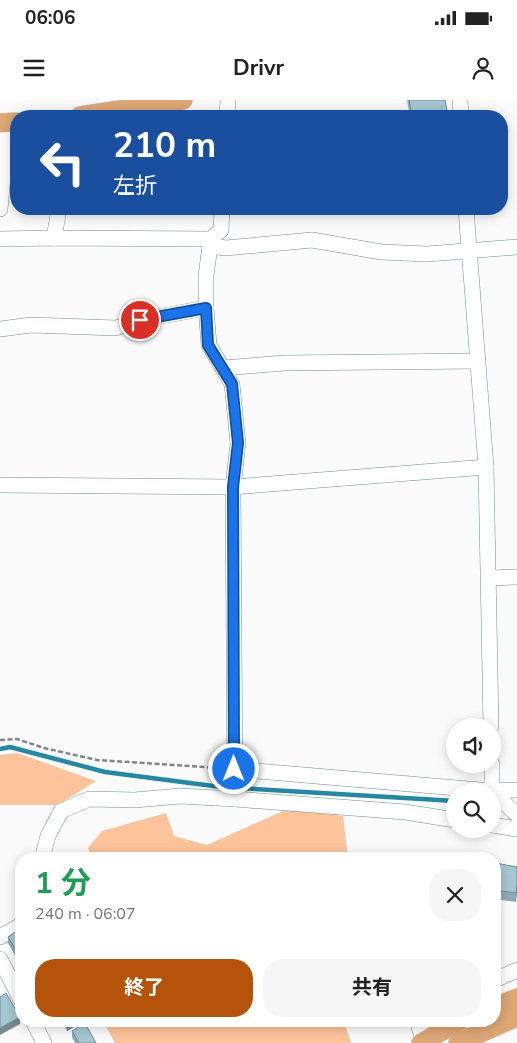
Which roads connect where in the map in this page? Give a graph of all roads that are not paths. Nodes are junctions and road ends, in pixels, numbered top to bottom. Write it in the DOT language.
graph roads {
  1 [pos="183,100"];
  2 [pos="119,110"];
  3 [pos="8,123"];
  4 [pos="0,210"];
  5 [pos="58,215"];
  6 [pos="222,215"];
  7 [pos="466,215"];
  8 [pos="54,238"];
  9 [pos="0,239"];
  10 [pos="210,243"];
  11 [pos="517,247"];
  12 [pos="469,251"];
  13 [pos="206,308"];
  14 [pos="0,329"];
  15 [pos="478,361"];
  16 [pos="224,368"];
  17 [pos="486,467"];
  18 [pos="0,485"];
  19 [pos="233,487"];
  20 [pos="517,577"];
  21 [pos="489,578"];
  22 [pos="492,718"];
  23 [pos="235,786"];
  24 [pos="446,790"];
  25 [pos="517,790"];
  26 [pos="501,791"];
  27 [pos="501,800"];
  28 [pos="517,815"];
  29 [pos="446,819"];
  30 [pos="501,826"];
  31 [pos="517,829"];
  32 [pos="44,852"];
  33 [pos="15,928"];
  34 [pos="0,937"];
  35 [pos="0,959"];
  36 [pos="517,970"];
  37 [pos="501,977"];
  38 [pos="15,988"];
  39 [pos="517,998"];
  40 [pos="501,1005"];
  41 [pos="517,1018"];
  42 [pos="501,1025"];
  43 [pos="36,1027"];
  44 [pos="419,1027"];
  45 [pos="449,1027"];
  46 [pos="496,1027"];
  47 [pos="422,1042"];
  48 [pos="44,1043"];
  49 [pos="458,1043"];
  1 -- 2 [label="main road"];
  3 -- 4 [label="street"];
  5 -- 8 [label="street"];
  6 -- 10 [label="street"];
  7 -- 12 [label="street"];
  8 -- 9 [label="street"];
  8 -- 10 [label="street"];
  10 -- 12 [label="street"];
  10 -- 13 [label="street"];
  11 -- 12 [label="street"];
  12 -- 15 [label="street"];
  13 -- 14 [label="street"];
  13 -- 16 [label="street"];
  15 -- 16 [label="street"];
  15 -- 17 [label="street"];
  16 -- 19 [label="street"];
  17 -- 19 [label="street"];
  17 -- 21 [label="street"];
  18 -- 19 [label="street"];
  19 -- 23 [label="street"];
  20 -- 21 [label="street"];
  21 -- 22 [label="street"];
  23 -- 24 [label="street"];
  23 -- 29 [label="street"];
  23 -- 32 [label="street"];
  25 -- 26 [label="street"];
  27 -- 28 [label="street"];
  30 -- 31 [label="street"];
  33 -- 34 [label="street"];
  35 -- 38 [label="street"];
  36 -- 37 [label="street"];
  39 -- 40 [label="main road"];
  41 -- 42 [label="main road"];
  43 -- 48 [label="street"];
  44 -- 47 [label="street"];
  45 -- 47 [label="main road"];
  46 -- 49 [label="main road"];
}
